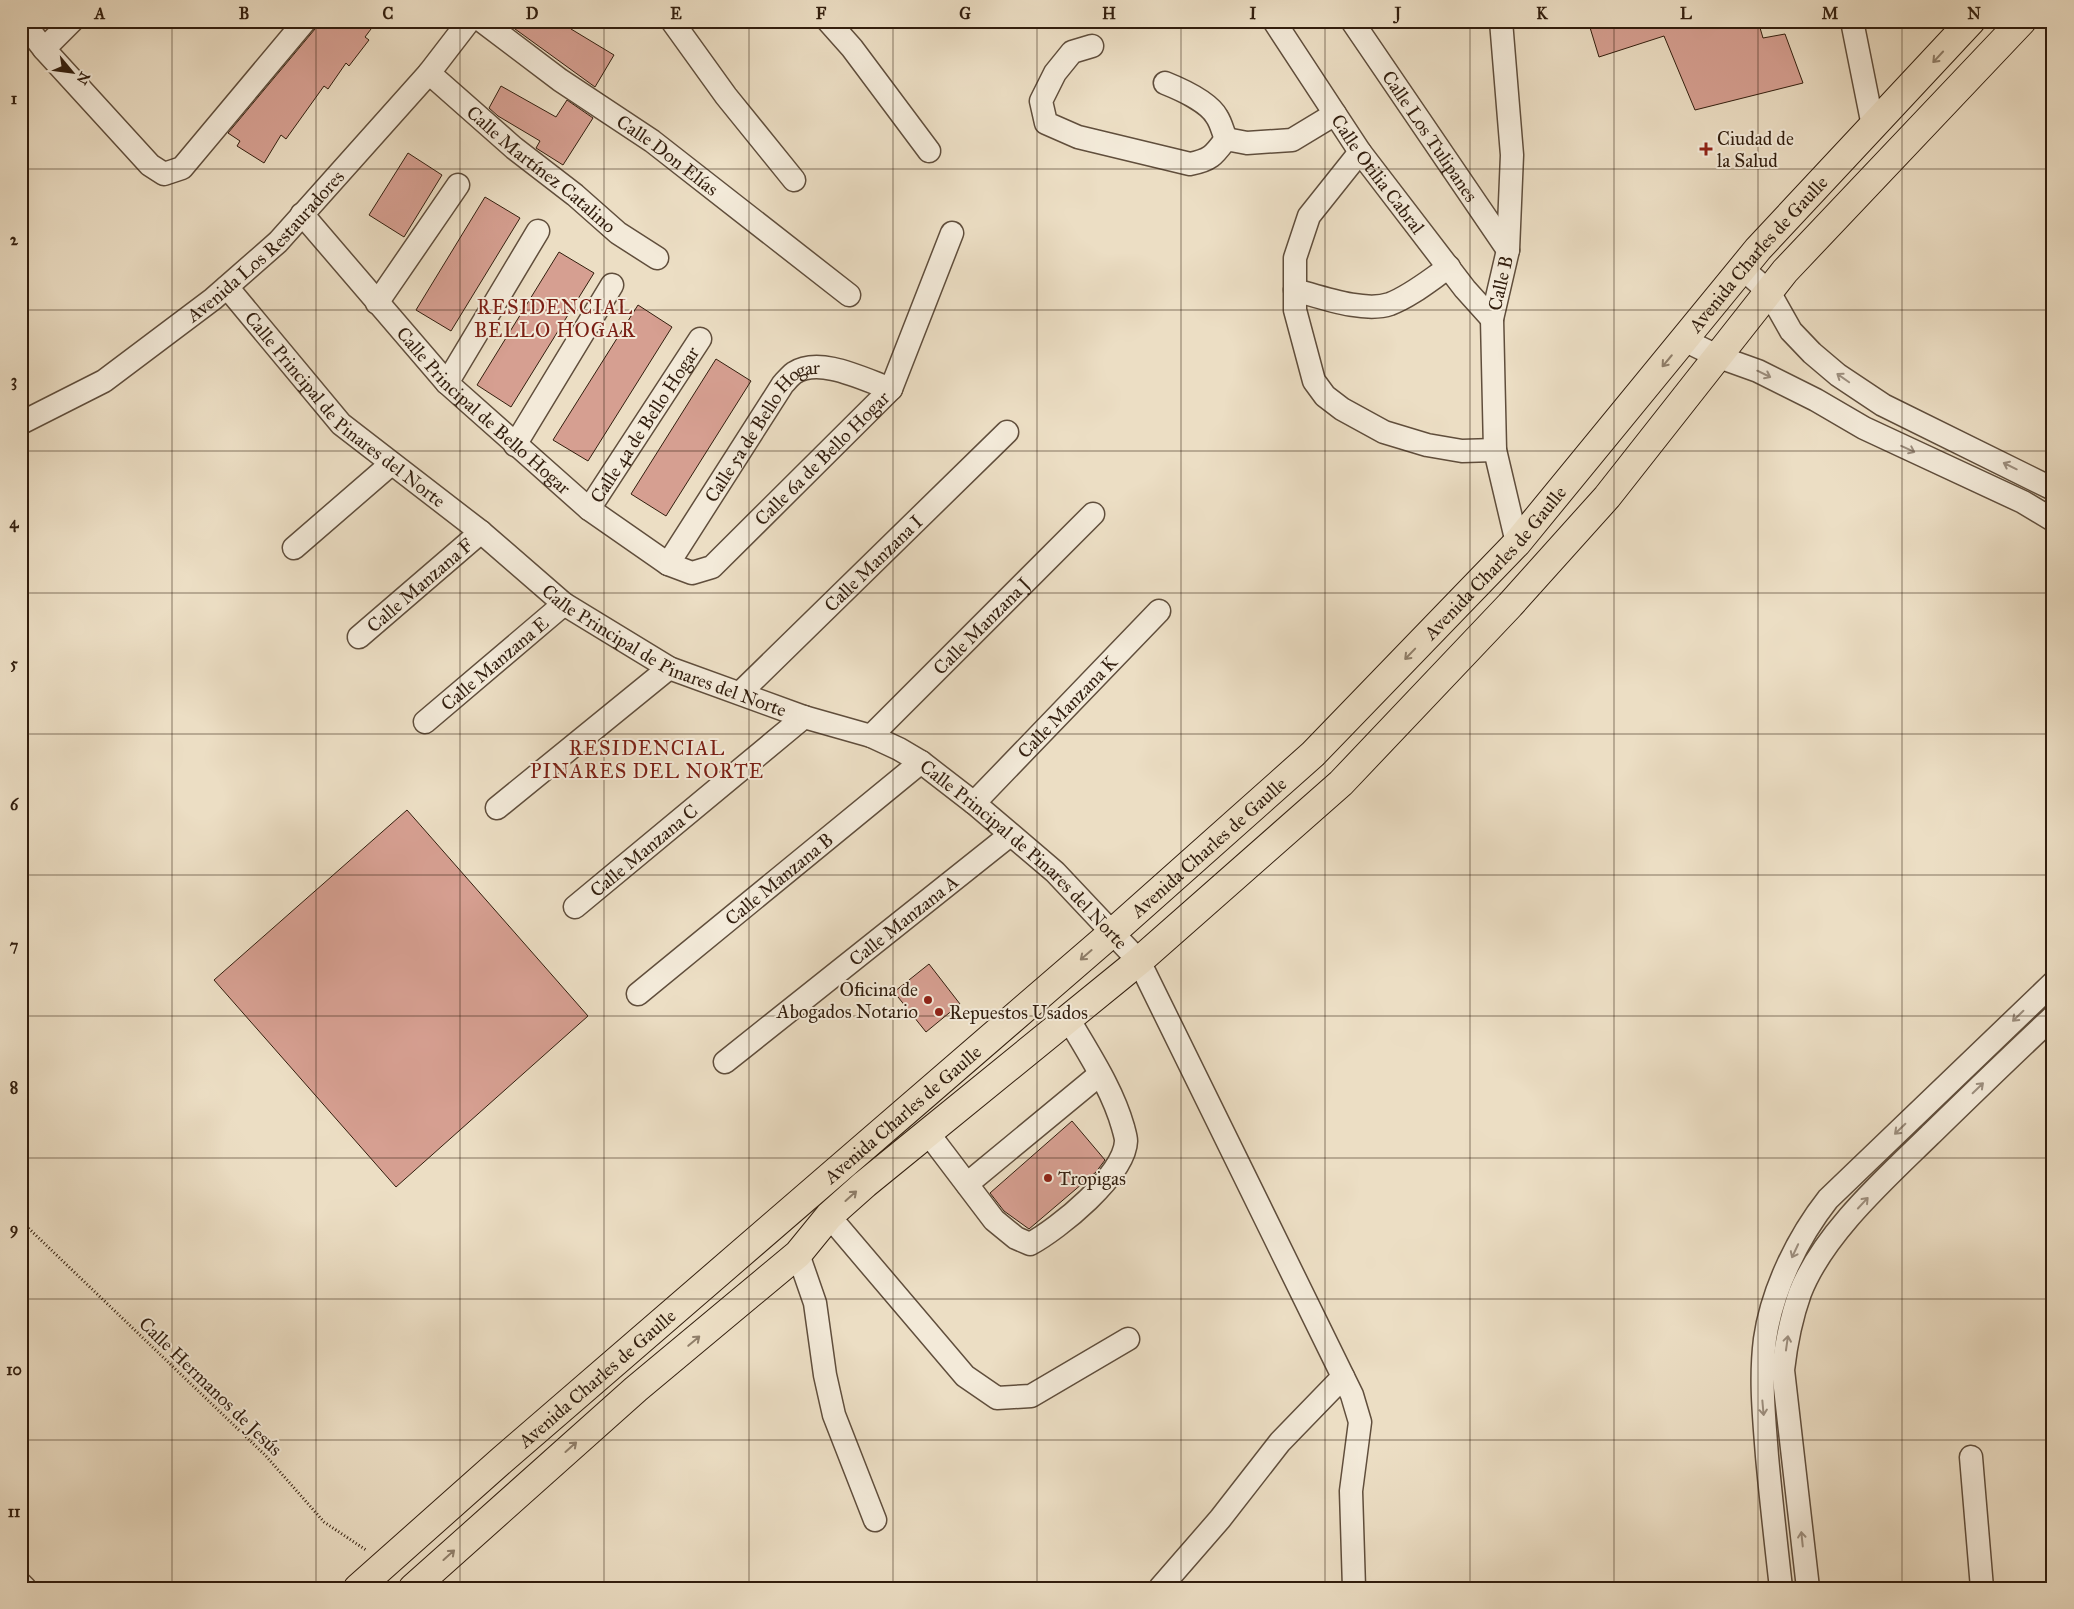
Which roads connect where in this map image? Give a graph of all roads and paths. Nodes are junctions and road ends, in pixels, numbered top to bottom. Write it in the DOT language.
graph roads {
  1 [pos="22,21"];
  2 [pos="72,21"];
  3 [pos="305,21"];
  4 [pos="469,21"];
  5 [pos="482,21"];
  6 [pos="672,21"];
  7 [pos="828,21"];
  8 [pos="1274,21"];
  9 [pos="1352,21"];
  10 [pos="1501,21"];
  11 [pos="1852,21"];
  12 [pos="1971,21"];
  13 [pos="2022,21"];
  14 [pos="1092,46"];
  15 [pos="44,49"];
  16 [pos="429,73"];
  17 [pos="1165,83"];
  18 [pos="1335,114"];
  19 [pos="1873,126"];
  20 [pos="1226,139"];
  21 [pos="930,151"];
  22 [pos="1360,152"];
  23 [pos="794,180"];
  24 [pos="458,185"];
  25 [pos="302,214"];
  26 [pos="538,231"];
  27 [pos="952,233"];
  28 [pos="1508,250"];
  29 [pos="657,258"];
  30 [pos="1449,267"];
  31 [pos="1742,268"];
  32 [pos="612,285"];
  33 [pos="226,287"];
  34 [pos="1295,290"];
  35 [pos="1769,292"];
  36 [pos="849,295"];
  37 [pos="377,303"];
  38 [pos="1492,319"];
  39 [pos="700,339"];
  40 [pos="1684,340"];
  41 [pos="1719,357"];
  42 [pos="447,383"];
  43 [pos="891,389"];
  44 [pos="24,418"];
  45 [pos="1007,432"];
  46 [pos="515,444"];
  47 [pos="1495,450"];
  48 [pos="391,464"];
  49 [pos="2053,489"];
  50 [pos="589,509"];
  51 [pos="1093,514"];
  52 [pos="2053,520"];
  53 [pos="481,532"];
  54 [pos="1517,543"];
  55 [pos="294,548"];
  56 [pos="668,564"];
  57 [pos="692,573"];
  58 [pos="564,604"];
  59 [pos="1159,611"];
  60 [pos="359,637"];
  61 [pos="670,668"];
  62 [pos="740,693"];
  63 [pos="804,717"];
  64 [pos="425,722"];
  65 [pos="871,736"];
  66 [pos="1313,754"];
  67 [pos="921,762"];
  68 [pos="1341,783"];
  69 [pos="974,803"];
  70 [pos="497,808"];
  71 [pos="1010,835"];
  72 [pos="574,907"];
  73 [pos="1113,932"];
  74 [pos="1139,961"];
  75 [pos="2053,983"];
  76 [pos="638,994"];
  77 [pos="2053,1017"];
  78 [pos="1068,1018"];
  79 [pos="725,1062"];
  80 [pos="1099,1075"];
  81 [pos="928,1133"];
  82 [pos="967,1184"];
  83 [pos="829,1216"];
  84 [pos="21,1222"];
  85 [pos="798,1254"];
  86 [pos="1128,1339"];
  87 [pos="1343,1377"];
  88 [pos="1971,1457"];
  89 [pos="875,1520"];
  90 [pos="384,1565"];
  91 [pos="21,1584"];
  92 [pos="25,1588"];
  93 [pos="358,1588"];
  94 [pos="413,1588"];
  95 [pos="1160,1588"];
  96 [pos="1354,1588"];
  97 [pos="1781,1588"];
  98 [pos="1808,1588"];
  99 [pos="1982,1588"];
  1 -- 15 [label="street"];
  2 -- 15 [label="street"];
  3 -- 15 [label="street"];
  4 -- 16 [label="street, Avenida Los Restauradores"];
  5 -- 36 [label="street, Calle Don Elías"];
  6 -- 23 [label="street"];
  7 -- 21 [label="street"];
  8 -- 18 [label="street, Calle Otilia Cabral"];
  9 -- 28 [label="street, Calle Los Tulipanes"];
  10 -- 28 [label="street, Calle B"];
  11 -- 19 [label="street"];
  12 -- 19 [label="main road, Avenida Charles de Gaulle, one-way"];
  13 -- 35 [label="main road, Avenida Charles de Gaulle"];
  14 -- 20 [label="street"];
  16 -- 25 [label="street, Avenida Los Restauradores"];
  16 -- 29 [label="street, Calle Martínez Catalino"];
  17 -- 20 [label="street"];
  18 -- 20 [label="street"];
  18 -- 22 [label="street, Calle Otilia Cabral"];
  19 -- 31 [label="main road, Avenida Charles de Gaulle"];
  22 -- 30 [label="street, Calle Otilia Cabral"];
  22 -- 34 [label="street"];
  24 -- 37 [label="street"];
  25 -- 33 [label="street, Avenida Los Restauradores"];
  25 -- 37 [label="street, Calle Principal de Bello Hogar"];
  26 -- 42 [label="street"];
  27 -- 43 [label="street, Calle 6a de Bello Hogar"];
  28 -- 38 [label="street, Calle B"];
  30 -- 34 [label="street"];
  30 -- 38 [label="street, Calle Otilia Cabral"];
  31 -- 35 [label="street"];
  31 -- 40 [label="main road, Avenida Charles de Gaulle"];
  32 -- 46 [label="street"];
  33 -- 44 [label="street, Avenida Los Restauradores"];
  33 -- 48 [label="street, Calle Principal de Pinares del Norte"];
  34 -- 47 [label="street"];
  35 -- 41 [label="main road, Avenida Charles de Gaulle"];
  49 -- 35 [label="street, one-way"];
  37 -- 42 [label="street, Calle Principal de Bello Hogar"];
  38 -- 47 [label="street, Calle B"];
  39 -- 50 [label="street, Calle 4a de Bello Hogar"];
  40 -- 41 [label="street"];
  40 -- 54 [label="main road, Avenida Charles de Gaulle, one-way"];
  41 -- 52 [label="street, one-way"];
  41 -- 68 [label="main road, Avenida Charles de Gaulle"];
  42 -- 46 [label="street, Calle Principal de Bello Hogar"];
  43 -- 56 [label="street, Calle 5a de Bello Hogar"];
  43 -- 57 [label="street, Calle 6a de Bello Hogar"];
  45 -- 62 [label="street, Calle Manzana I"];
  46 -- 50 [label="street, Calle Principal de Bello Hogar"];
  47 -- 54 [label="street, Calle B"];
  48 -- 53 [label="street, Calle Principal de Pinares del Norte"];
  48 -- 55 [label="street"];
  50 -- 56 [label="street, Calle Principal de Bello Hogar"];
  51 -- 65 [label="street, Calle Manzana J"];
  53 -- 58 [label="street, Calle Principal de Pinares del Norte"];
  53 -- 60 [label="street, Calle Manzana F"];
  54 -- 66 [label="main road, Avenida Charles de Gaulle, one-way"];
  56 -- 57 [label="street, Calle Principal de Bello Hogar"];
  58 -- 61 [label="street, Calle Principal de Pinares del Norte"];
  58 -- 64 [label="street, Calle Manzana E"];
  59 -- 69 [label="street, Calle Manzana K"];
  61 -- 62 [label="street, Calle Principal de Pinares del Norte"];
  61 -- 70 [label="street"];
  62 -- 63 [label="street, Calle Principal de Pinares del Norte"];
  63 -- 65 [label="street, Calle Principal de Pinares del Norte"];
  63 -- 72 [label="street, Calle Manzana C"];
  65 -- 67 [label="street, Calle Principal de Pinares del Norte"];
  66 -- 68 [label="main road"];
  66 -- 73 [label="main road, Avenida Charles de Gaulle"];
  67 -- 69 [label="street, Calle Principal de Pinares del Norte"];
  67 -- 76 [label="street, Calle Manzana B"];
  68 -- 74 [label="main road, Avenida Charles de Gaulle"];
  69 -- 71 [label="street, Calle Principal de Pinares del Norte"];
  71 -- 73 [label="street, Calle Principal de Pinares del Norte"];
  71 -- 79 [label="street, Calle Manzana A"];
  73 -- 74 [label="street, Calle Principal de Pinares del Norte"];
  73 -- 90 [label="main road, Avenida Charles de Gaulle, one-way"];
  74 -- 78 [label="main road, Avenida Charles de Gaulle"];
  74 -- 87 [label="street, Calle Principal de Pinares del Norte"];
  75 -- 97 [label="street, one-way"];
  98 -- 77 [label="street, one-way"];
  78 -- 80 [label="street"];
  78 -- 81 [label="main road, Avenida Charles de Gaulle"];
  80 -- 82 [label="street"];
  80 -- 82 [label="street"];
  81 -- 82 [label="street"];
  83 -- 81 [label="main road, Avenida Charles de Gaulle, one-way"];
  83 -- 85 [label="main road, Avenida Charles de Gaulle"];
  83 -- 86 [label="street"];
  84 -- 90 [label="path, Calle Hermanos de Jesús"];
  85 -- 89 [label="street"];
  94 -- 85 [label="main road, Avenida Charles de Gaulle, one-way"];
  87 -- 95 [label="street"];
  87 -- 96 [label="street, Calle Principal de Pinares del Norte"];
  88 -- 99 [label="street"];
  90 -- 93 [label="main road, Avenida Charles de Gaulle"];
  91 -- 92 [label="street"];
}
